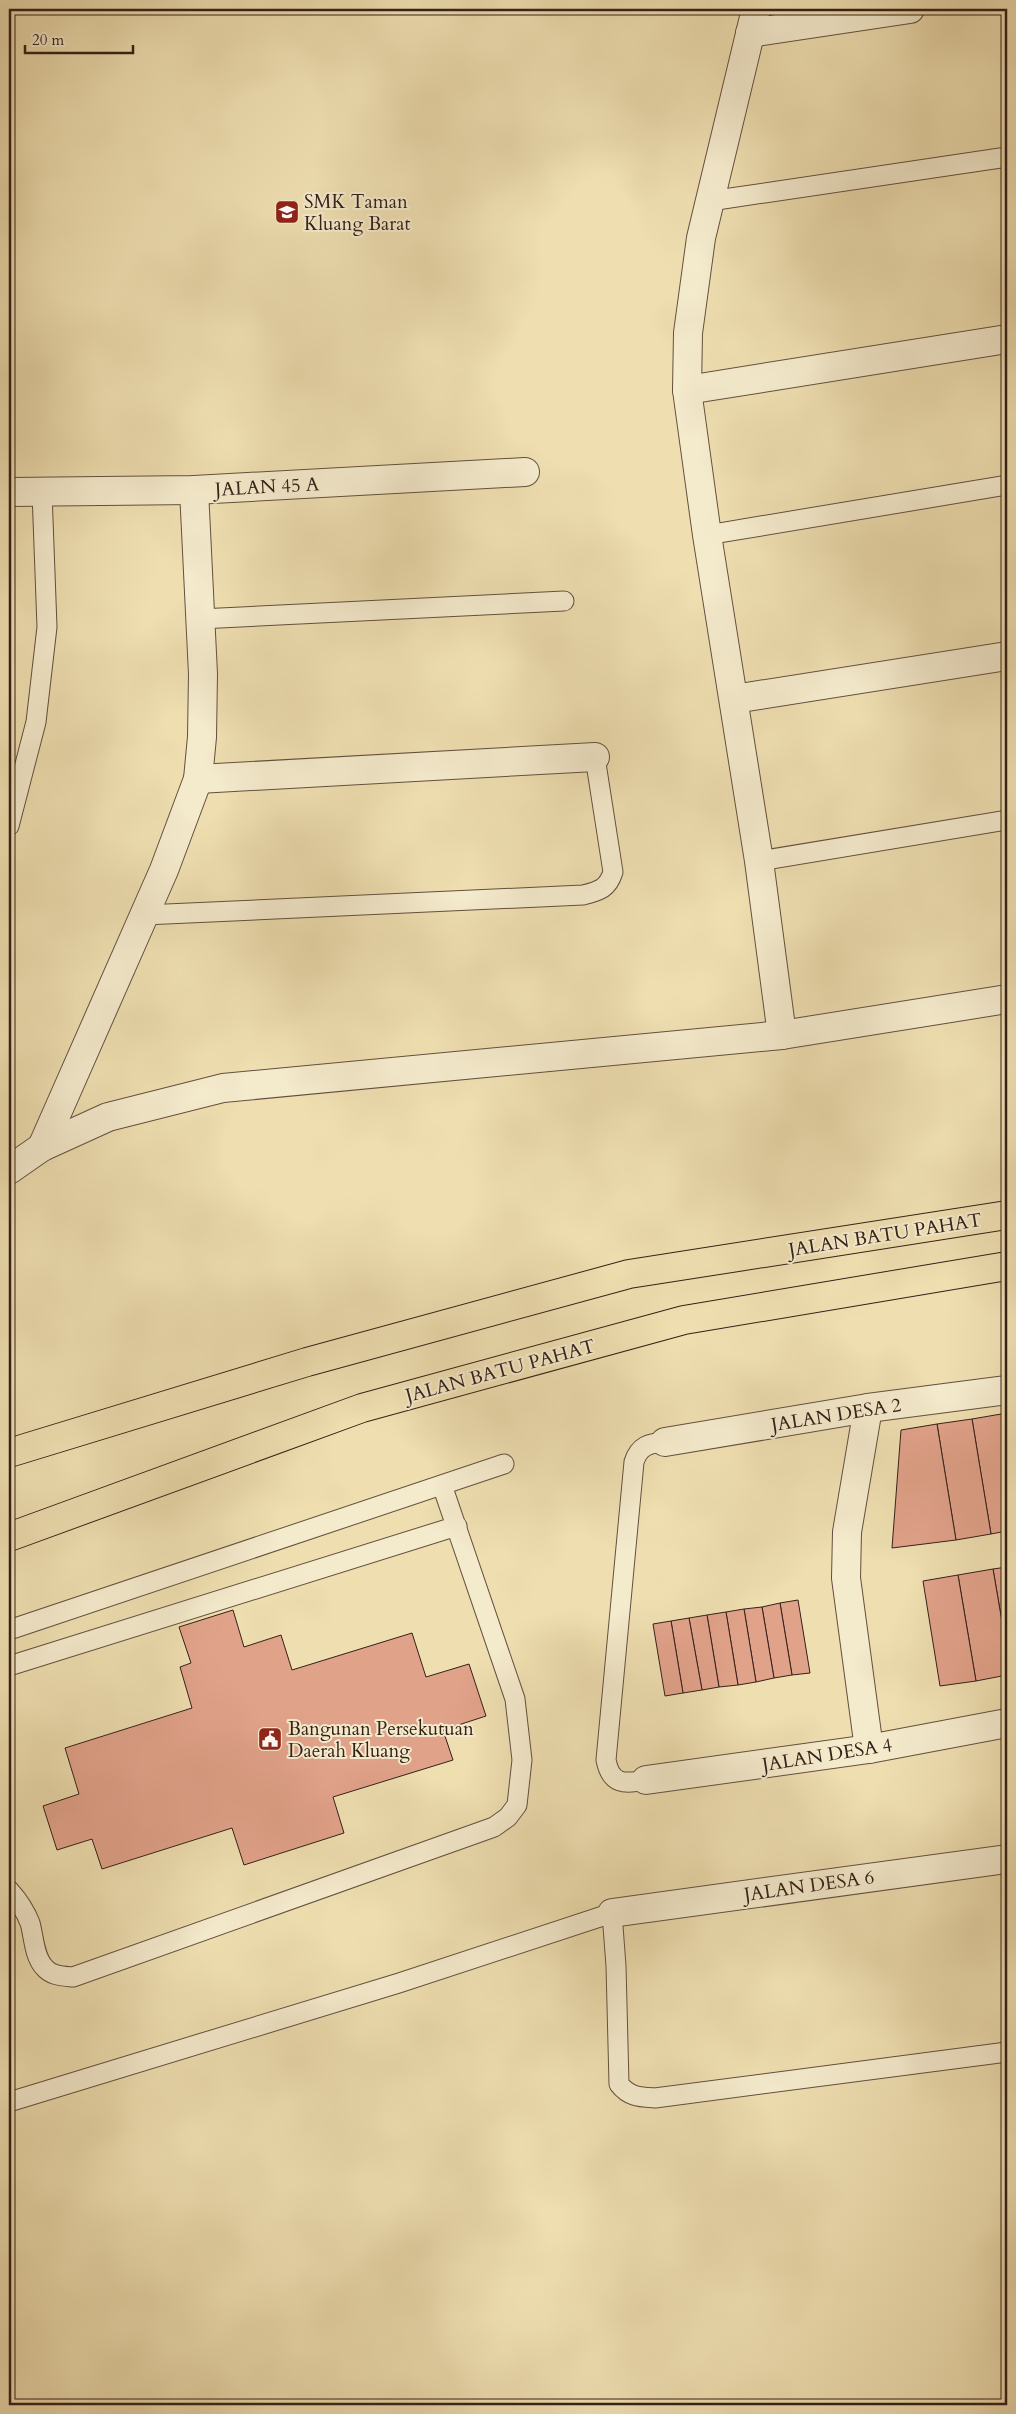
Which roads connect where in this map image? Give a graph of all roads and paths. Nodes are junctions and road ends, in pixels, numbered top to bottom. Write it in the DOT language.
graph roads {
  1 [pos="910,9"];
  2 [pos="753,21"];
  3 [pos="1007,157"];
  4 [pos="710,201"];
  5 [pos="1007,340"];
  6 [pos="686,390"];
  7 [pos="525,472"];
  8 [pos="1007,485"];
  9 [pos="194,490"];
  10 [pos="9,492"];
  11 [pos="42,492"];
  12 [pos="707,535"];
  13 [pos="564,601"];
  14 [pos="200,619"];
  15 [pos="1007,656"];
  16 [pos="734,699"];
  17 [pos="595,757"];
  18 [pos="198,779"];
  19 [pos="1007,820"];
  20 [pos="9,826"];
  21 [pos="759,860"];
  22 [pos="144,915"];
  23 [pos="1007,999"];
  24 [pos="782,1034"];
  25 [pos="42,1146"];
  26 [pos="9,1170"];
  27 [pos="1007,1215"];
  28 [pos="1007,1266"];
  29 [pos="1007,1390"];
  30 [pos="868,1408"];
  31 [pos="665,1442"];
  32 [pos="9,1453"];
  33 [pos="504,1464"];
  34 [pos="442,1485"];
  35 [pos="457,1526"];
  36 [pos="9,1537"];
  37 [pos="9,1630"];
  38 [pos="9,1666"];
  39 [pos="1007,1723"];
  40 [pos="869,1749"];
  41 [pos="646,1780"];
  42 [pos="1007,1859"];
  43 [pos="9,1890"];
  44 [pos="612,1913"];
  45 [pos="1007,2052"];
  46 [pos="9,2102"];
  1 -- 2 [label="street"];
  2 -- 4 [label="street"];
  3 -- 4 [label="lane"];
  4 -- 6 [label="street"];
  5 -- 6 [label="street"];
  6 -- 12 [label="street"];
  7 -- 9 [label="street, JALAN 45 A"];
  8 -- 12 [label="lane"];
  9 -- 11 [label="street, JALAN 45 A"];
  9 -- 14 [label="street"];
  10 -- 11 [label="street, JALAN 45 A"];
  11 -- 20 [label="lane"];
  12 -- 16 [label="street"];
  13 -- 14 [label="lane"];
  14 -- 18 [label="street"];
  15 -- 16 [label="street"];
  16 -- 21 [label="street"];
  17 -- 18 [label="street"];
  17 -- 22 [label="lane"];
  18 -- 22 [label="street"];
  19 -- 21 [label="lane"];
  21 -- 24 [label="street"];
  22 -- 25 [label="street"];
  23 -- 24 [label="street"];
  24 -- 25 [label="street"];
  25 -- 26 [label="street"];
  27 -- 32 [label="highway, JALAN BATU PAHAT"];
  28 -- 36 [label="highway, JALAN BATU PAHAT"];
  29 -- 30 [label="street, JALAN DESA 2"];
  30 -- 31 [label="street, JALAN DESA 2"];
  30 -- 40 [label="street"];
  31 -- 41 [label="lane"];
  33 -- 34 [label="lane"];
  34 -- 35 [label="lane"];
  34 -- 37 [label="lane"];
  35 -- 38 [label="lane"];
  35 -- 43 [label="lane"];
  39 -- 40 [label="street, JALAN DESA 4"];
  40 -- 41 [label="street, JALAN DESA 4"];
  42 -- 44 [label="street, JALAN DESA 6"];
  44 -- 45 [label="lane"];
  44 -- 46 [label="lane"];
}
